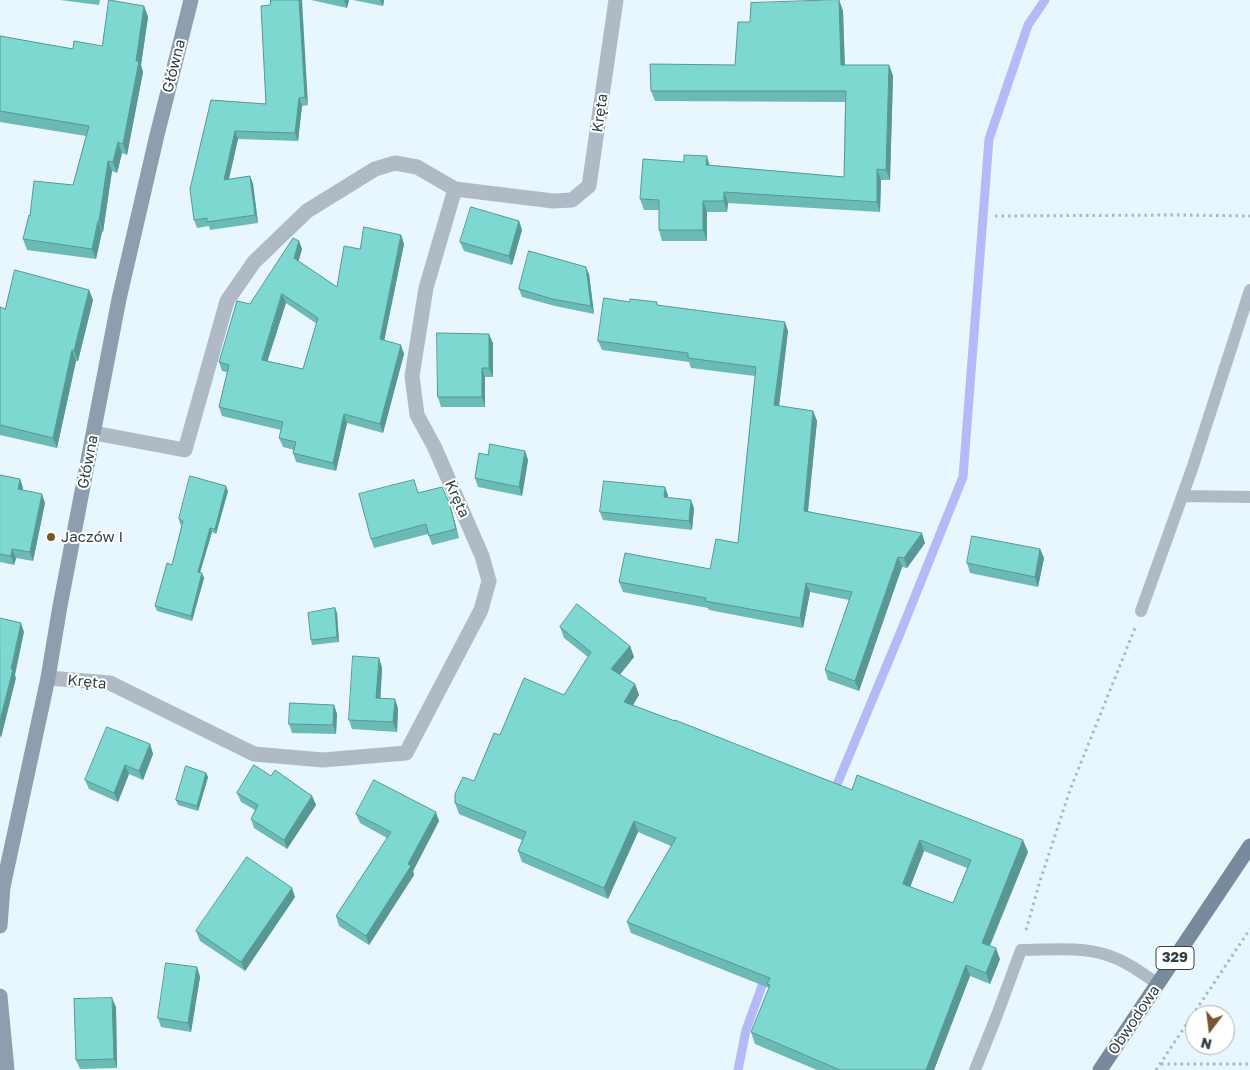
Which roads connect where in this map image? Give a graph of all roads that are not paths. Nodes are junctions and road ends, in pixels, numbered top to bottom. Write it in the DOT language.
graph roads {
  1 [pos="191,0"];
  2 [pos="616,0"];
  3 [pos="455,188"];
  4 [pos="1250,290"];
  5 [pos="94,433"];
  6 [pos="1183,496"];
  7 [pos="1250,498"];
  8 [pos="1141,611"];
  9 [pos="48,678"];
  10 [pos="1250,846"];
  11 [pos="0,926"];
  12 [pos="1158,984"];
  13 [pos="0,996"];
  14 [pos="7,1070"];
  15 [pos="976,1070"];
  16 [pos="1100,1070"];
  1 -- 5 [label="street, Główna"];
  2 -- 3 [label="street, Kręta"];
  3 -- 5 [label="street"];
  3 -- 9 [label="street, Kręta"];
  4 -- 6 [label="lane"];
  5 -- 9 [label="street, Główna"];
  6 -- 7 [label="lane"];
  6 -- 8 [label="lane"];
  9 -- 11 [label="street, Główna"];
  10 -- 12 [label="main road, Obwodowa / 329"];
  12 -- 15 [label="lane"];
  12 -- 16 [label="main road, Obwodowa / 329"];
  13 -- 14 [label="street"];
}
